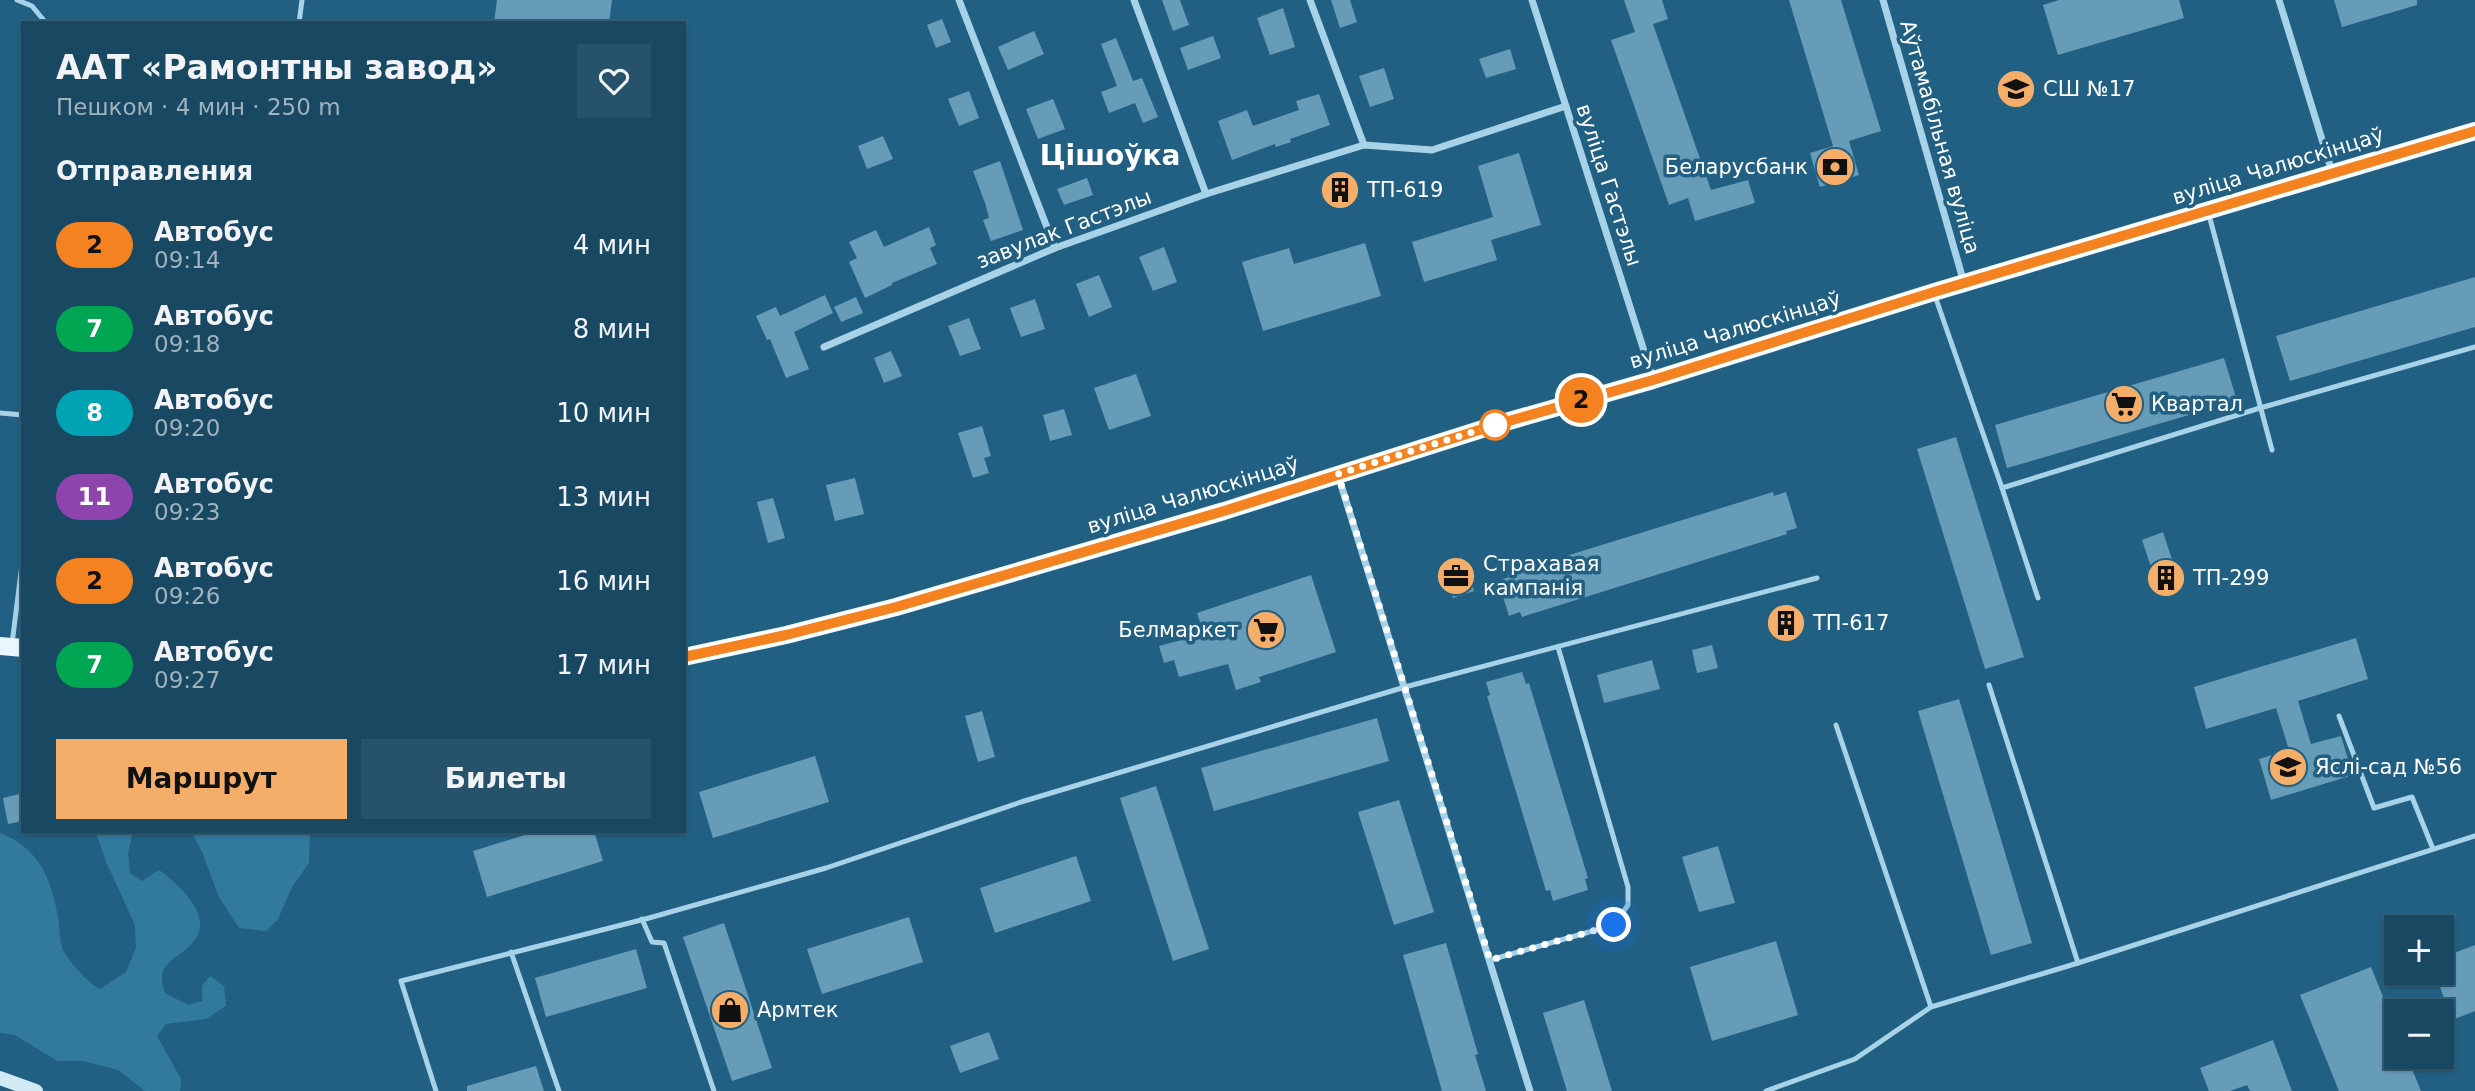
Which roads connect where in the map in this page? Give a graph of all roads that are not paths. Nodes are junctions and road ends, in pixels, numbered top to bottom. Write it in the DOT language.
graph roads {
  1 [pos="17,0"];
  2 [pos="302,0"];
  3 [pos="959,0"];
  4 [pos="1133,0"];
  5 [pos="1310,0"];
  6 [pos="1532,0"];
  7 [pos="1883,0"];
  8 [pos="2280,0"];
  9 [pos="44,21"];
  10 [pos="299,21"];
  11 [pos="1566,106"];
  12 [pos="2475,131"];
  13 [pos="1364,145"];
  14 [pos="2332,173"];
  15 [pos="1206,194"];
  16 [pos="2208,212"];
  17 [pos="1055,248"];
  18 [pos="1964,284"];
  19 [pos="1934,292"];
  20 [pos="824,347"];
  21 [pos="2475,348"];
  22 [pos="1653,380"];
  23 [pos="2260,408"];
  24 [pos="0,413"];
  25 [pos="21,415"];
  26 [pos="2272,450"];
  27 [pos="1338,474"];
  28 [pos="2002,488"];
  29 [pos="21,571"];
  30 [pos="1817,578"];
  31 [pos="2038,598"];
  32 [pos="11,647"];
  33 [pos="1558,647"];
  34 [pos="686,657"];
  35 [pos="1989,685"];
  36 [pos="1405,687"];
  37 [pos="2339,716"];
  38 [pos="1836,725"];
  39 [pos="2475,836"];
  40 [pos="2433,849"];
  41 [pos="642,919"];
  42 [pos="511,952"];
  43 [pos="1490,960"];
  44 [pos="2078,963"];
  45 [pos="1931,1007"];
  46 [pos="9,1084"];
  47 [pos="36,1091"];
  48 [pos="436,1091"];
  49 [pos="559,1091"];
  50 [pos="714,1091"];
  51 [pos="1530,1091"];
  52 [pos="1766,1091"];
  1 -- 9 [label="lane"];
  2 -- 10 [label="lane"];
  3 -- 17 [label="street"];
  4 -- 15 [label="street"];
  5 -- 13 [label="street"];
  6 -- 11 [label="street, вуліца Гастэлы"];
  7 -- 18 [label="street, Аўтамабільная вуліца"];
  8 -- 14 [label="street"];
  11 -- 13 [label="street, завулак Гастэлы"];
  11 -- 22 [label="street, вуліца Гастэлы"];
  12 -- 14 [label="main road, вуліца Чалюскінцаў"];
  13 -- 15 [label="street, завулак Гастэлы"];
  14 -- 16 [label="main road, вуліца Чалюскінцаў"];
  15 -- 17 [label="street, завулак Гастэлы"];
  16 -- 18 [label="main road, вуліца Чалюскінцаў"];
  16 -- 23 [label="lane"];
  17 -- 20 [label="street, завулак Гастэлы"];
  18 -- 19 [label="main road, вуліца Чалюскінцаў"];
  19 -- 22 [label="main road, вуліца Чалюскінцаў"];
  19 -- 28 [label="lane"];
  21 -- 23 [label="lane"];
  22 -- 27 [label="main road, вуліца Чалюскінцаў"];
  23 -- 26 [label="lane"];
  23 -- 28 [label="lane"];
  24 -- 25 [label="lane"];
  27 -- 34 [label="main road, вуліца Чалюскінцаў"];
  27 -- 36 [label="street"];
  28 -- 31 [label="lane"];
  29 -- 32 [label="lane"];
  30 -- 33 [label="lane"];
  33 -- 36 [label="lane"];
  33 -- 43 [label="lane"];
  35 -- 44 [label="lane"];
  36 -- 41 [label="lane"];
  36 -- 43 [label="street"];
  37 -- 40 [label="lane"];
  38 -- 45 [label="lane"];
  39 -- 40 [label="lane"];
  40 -- 44 [label="lane"];
  41 -- 42 [label="lane"];
  41 -- 50 [label="lane"];
  42 -- 48 [label="lane"];
  42 -- 49 [label="lane"];
  43 -- 51 [label="street"];
  44 -- 45 [label="lane"];
  45 -- 52 [label="lane"];
  46 -- 47 [label="main road"];
}
